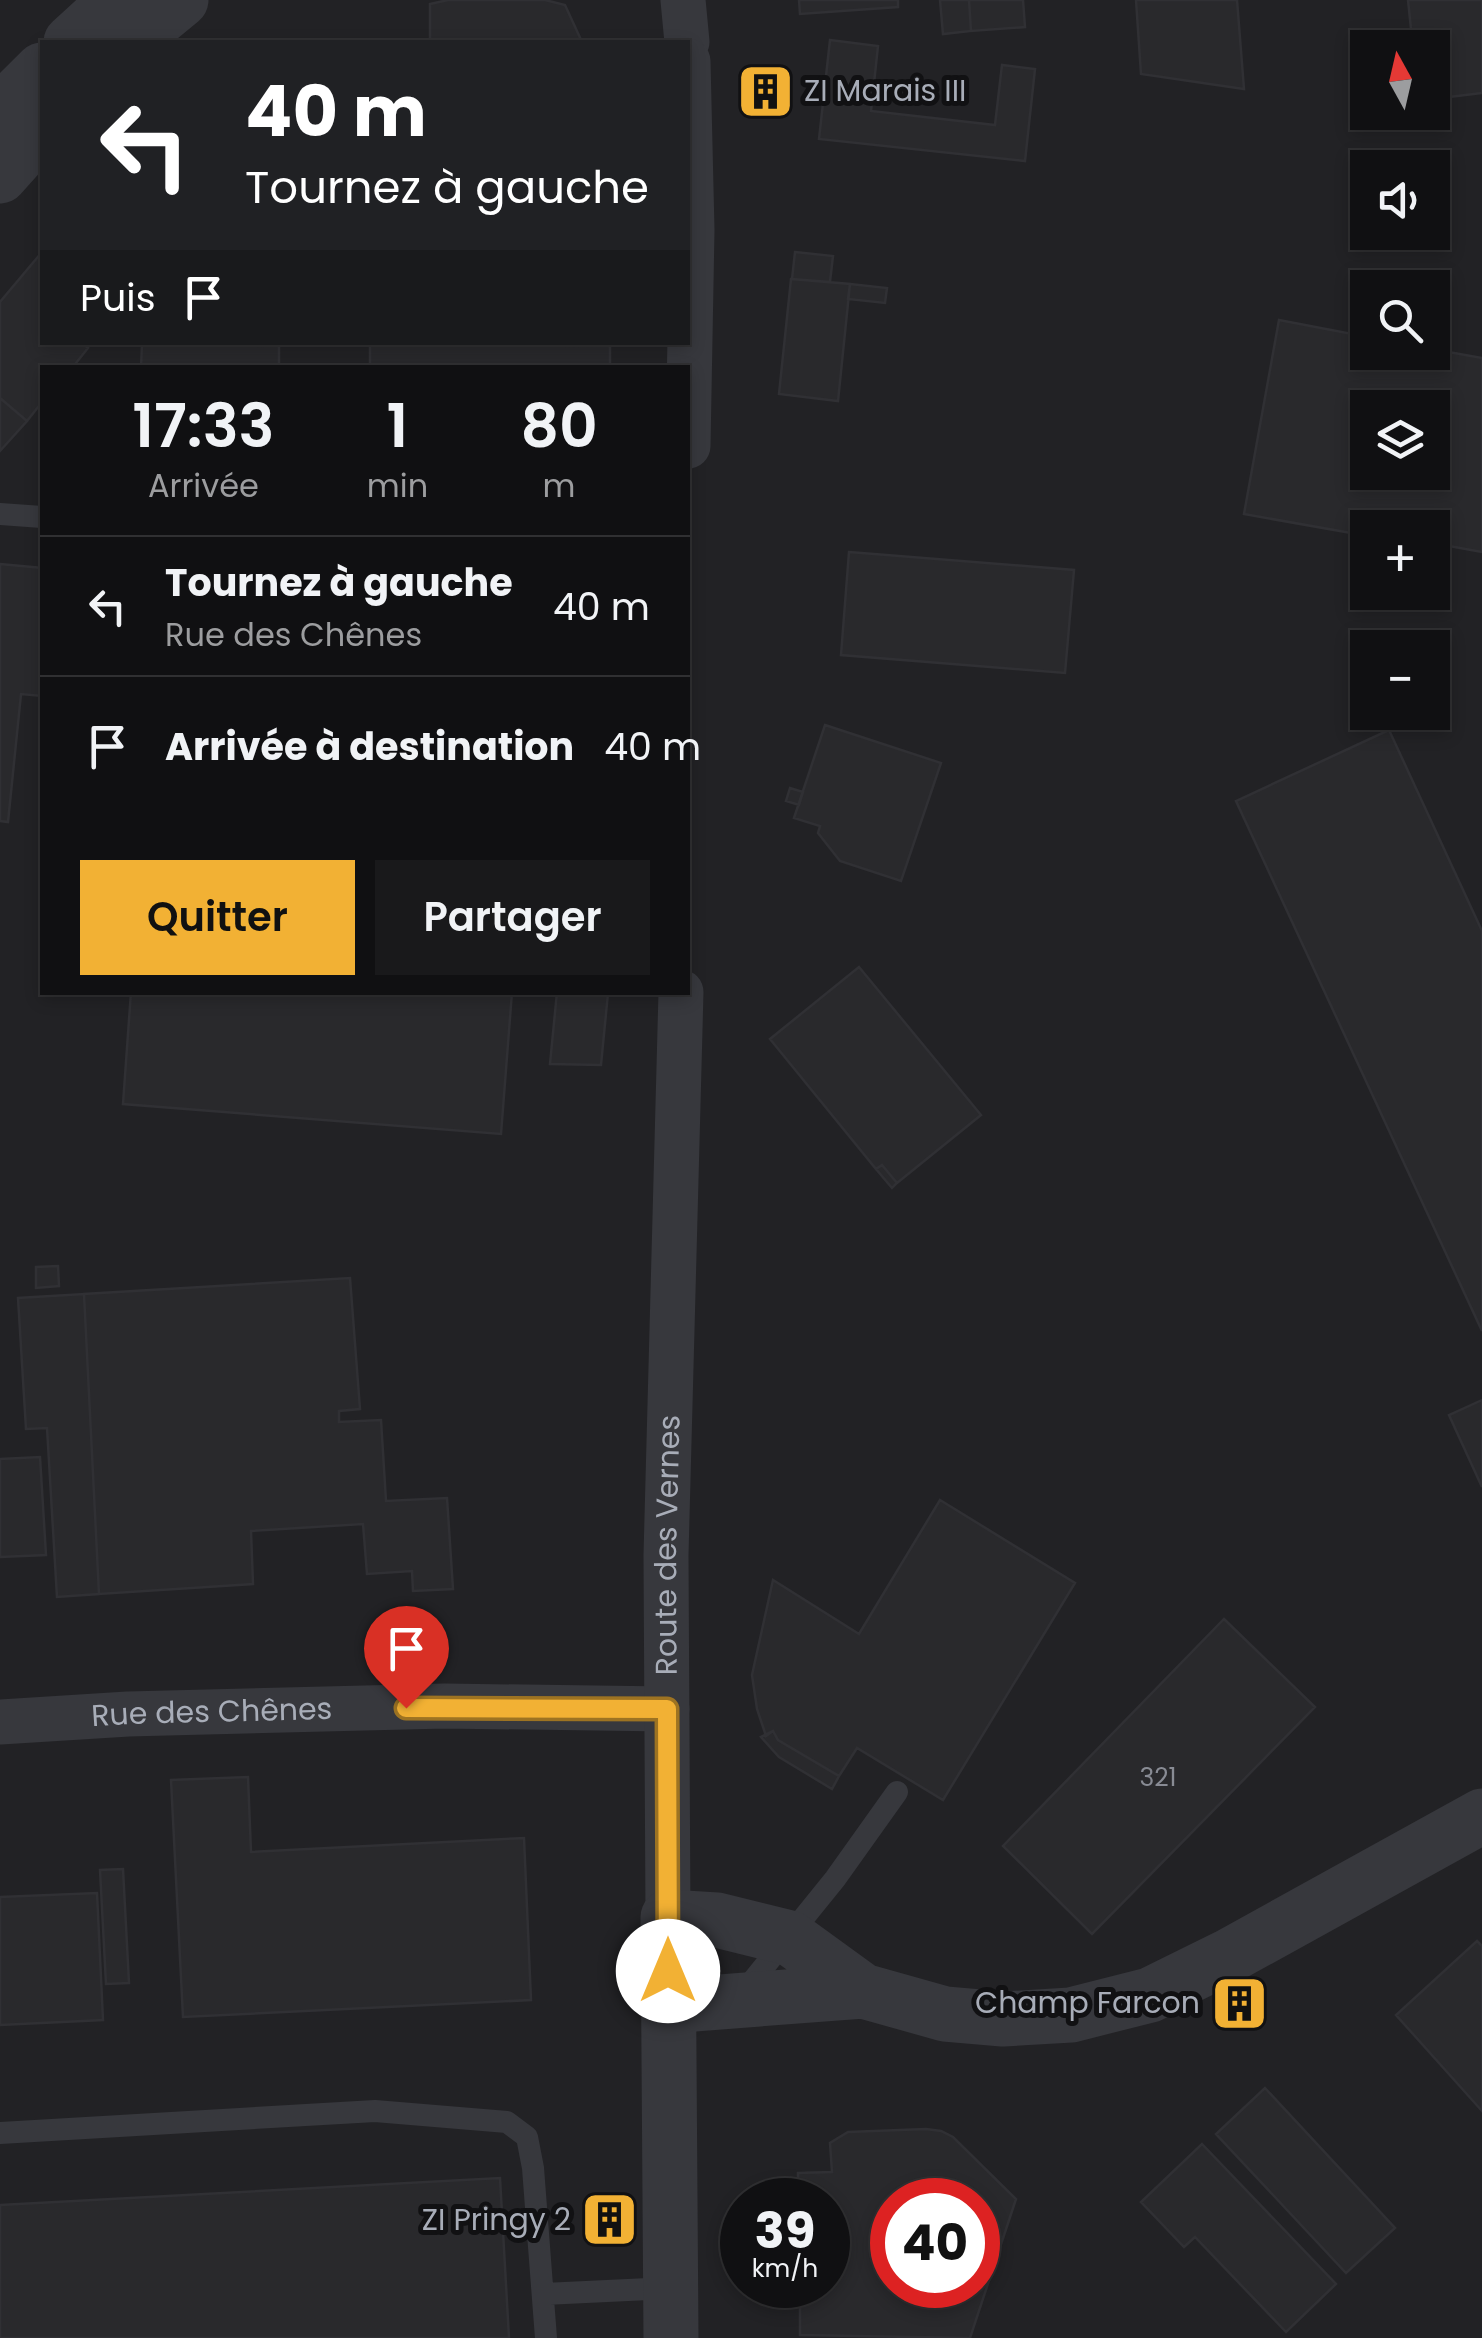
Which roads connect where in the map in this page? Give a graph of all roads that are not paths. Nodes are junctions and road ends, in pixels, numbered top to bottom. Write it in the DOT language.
graph roads {
  1 [pos="117,0"];
  2 [pos="180,0"];
  3 [pos="73,40"];
  4 [pos="132,40"];
  5 [pos="40,72"];
  6 [pos="0,112"];
  7 [pos="40,131"];
  8 [pos="690,146"];
  9 [pos="0,176"];
  10 [pos="690,338"];
  11 [pos="0,514"];
  12 [pos="40,518"];
  13 [pos="680,995"];
  14 [pos="667,1709"];
  15 [pos="0,1722"];
  16 [pos="897,1792"];
  17 [pos="1482,1816"];
  18 [pos="668,1917"];
  19 [pos="790,1938"];
  20 [pos="863,1991"];
  21 [pos="737,2000"];
  22 [pos="668,2006"];
  23 [pos="0,2133"];
  24 [pos="544,2294"];
  25 [pos="671,2313"];
  26 [pos="546,2338"];
  1 -- 3 [label="street"];
  2 -- 4 [label="street"];
  5 -- 6 [label="street"];
  7 -- 9 [label="street"];
  8 -- 10 [label="street"];
  11 -- 12 [label="lane"];
  13 -- 14 [label="street, Route des Vernes"];
  14 -- 15 [label="street, Rue des Chênes"];
  14 -- 18 [label="street, Route des Vernes"];
  16 -- 19 [label="lane"];
  17 -- 20 [label="street"];
  18 -- 19 [label="street"];
  18 -- 22 [label="street, Route des Vernes"];
  19 -- 20 [label="street"];
  19 -- 21 [label="lane"];
  20 -- 21 [label="street"];
  21 -- 22 [label="street"];
  22 -- 25 [label="street, Route des Vernes"];
  23 -- 24 [label="lane"];
  24 -- 25 [label="lane"];
  24 -- 26 [label="lane"];
}
